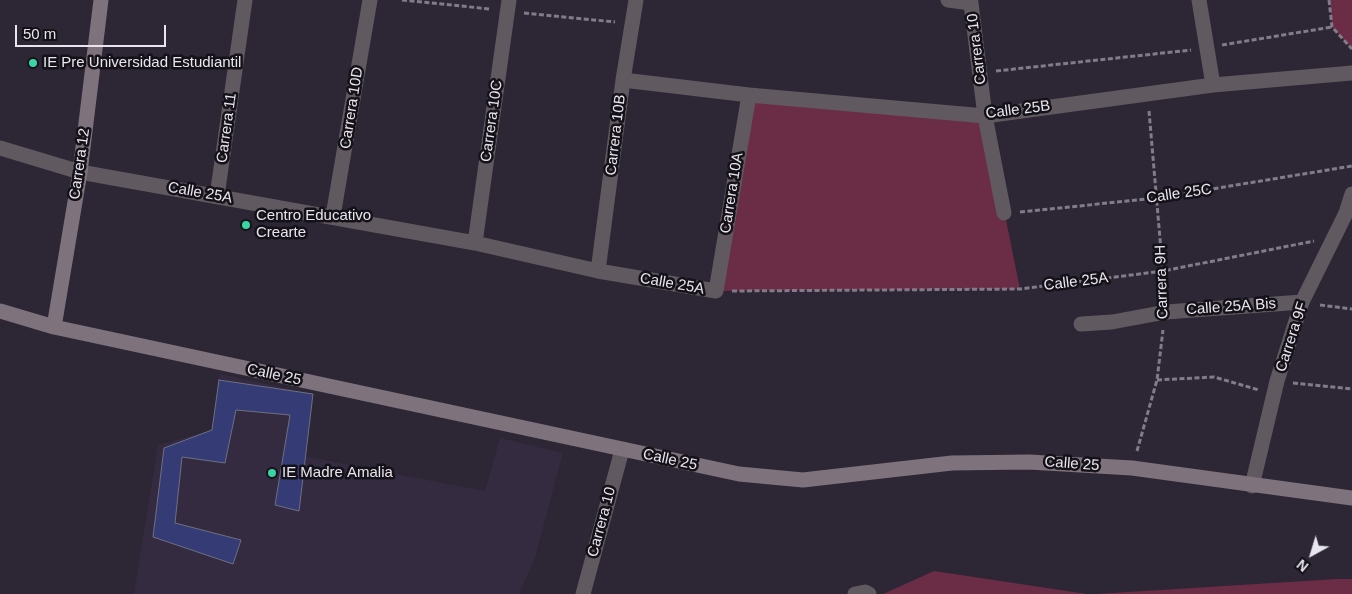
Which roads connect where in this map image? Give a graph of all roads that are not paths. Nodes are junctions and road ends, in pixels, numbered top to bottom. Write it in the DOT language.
graph roads {
  1 [pos="101,0"];
  2 [pos="245,0"];
  3 [pos="370,0"];
  4 [pos="509,0"];
  5 [pos="636,0"];
  6 [pos="948,0"];
  7 [pos="1199,0"];
  8 [pos="1352,73"];
  9 [pos="623,80"];
  10 [pos="1213,85"];
  11 [pos="748,95"];
  12 [pos="985,116"];
  13 [pos="0,148"];
  14 [pos="80,172"];
  15 [pos="1352,194"];
  16 [pos="217,196"];
  17 [pos="1004,213"];
  18 [pos="334,216"];
  19 [pos="475,242"];
  20 [pos="598,271"];
  21 [pos="716,291"];
  22 [pos="1302,302"];
  23 [pos="0,311"];
  24 [pos="1081,324"];
  25 [pos="54,327"];
  26 [pos="622,450"];
  27 [pos="1252,486"];
  28 [pos="1352,498"];
  29 [pos="583,594"];
  30 [pos="855,594"];
  31 [pos="869,594"];
  1 -- 14 [label="street, Carrera 12"];
  2 -- 16 [label="street, Carrera 11"];
  3 -- 18 [label="street, Carrera 10D"];
  4 -- 19 [label="street, Carrera 10C"];
  5 -- 9 [label="street, Carrera 10B"];
  6 -- 12 [label="street, Carrera 10"];
  7 -- 10 [label="street"];
  8 -- 10 [label="street, Calle 25B"];
  9 -- 11 [label="street, Calle 25B"];
  9 -- 20 [label="street, Carrera 10B"];
  10 -- 12 [label="street, Calle 25B"];
  11 -- 12 [label="street, Calle 25B"];
  11 -- 21 [label="street, Carrera 10A"];
  12 -- 17 [label="street, Carrera 10"];
  13 -- 14 [label="street, Calle 25A"];
  14 -- 16 [label="street, Calle 25A"];
  14 -- 25 [label="street, Carrera 12"];
  15 -- 22 [label="street, Carrera 9F"];
  16 -- 18 [label="street, Calle 25A"];
  18 -- 19 [label="street, Calle 25A"];
  19 -- 20 [label="street, Calle 25A"];
  20 -- 21 [label="street, Calle 25A"];
  22 -- 24 [label="street, Calle 25A Bis"];
  22 -- 27 [label="street, Carrera 9F"];
  23 -- 25 [label="street, Calle 25"];
  25 -- 26 [label="street, Calle 25"];
  26 -- 27 [label="street, Calle 25"];
  26 -- 29 [label="street, Carrera 10"];
  27 -- 28 [label="street, Calle 25"];
  30 -- 31 [label="street"];
}
